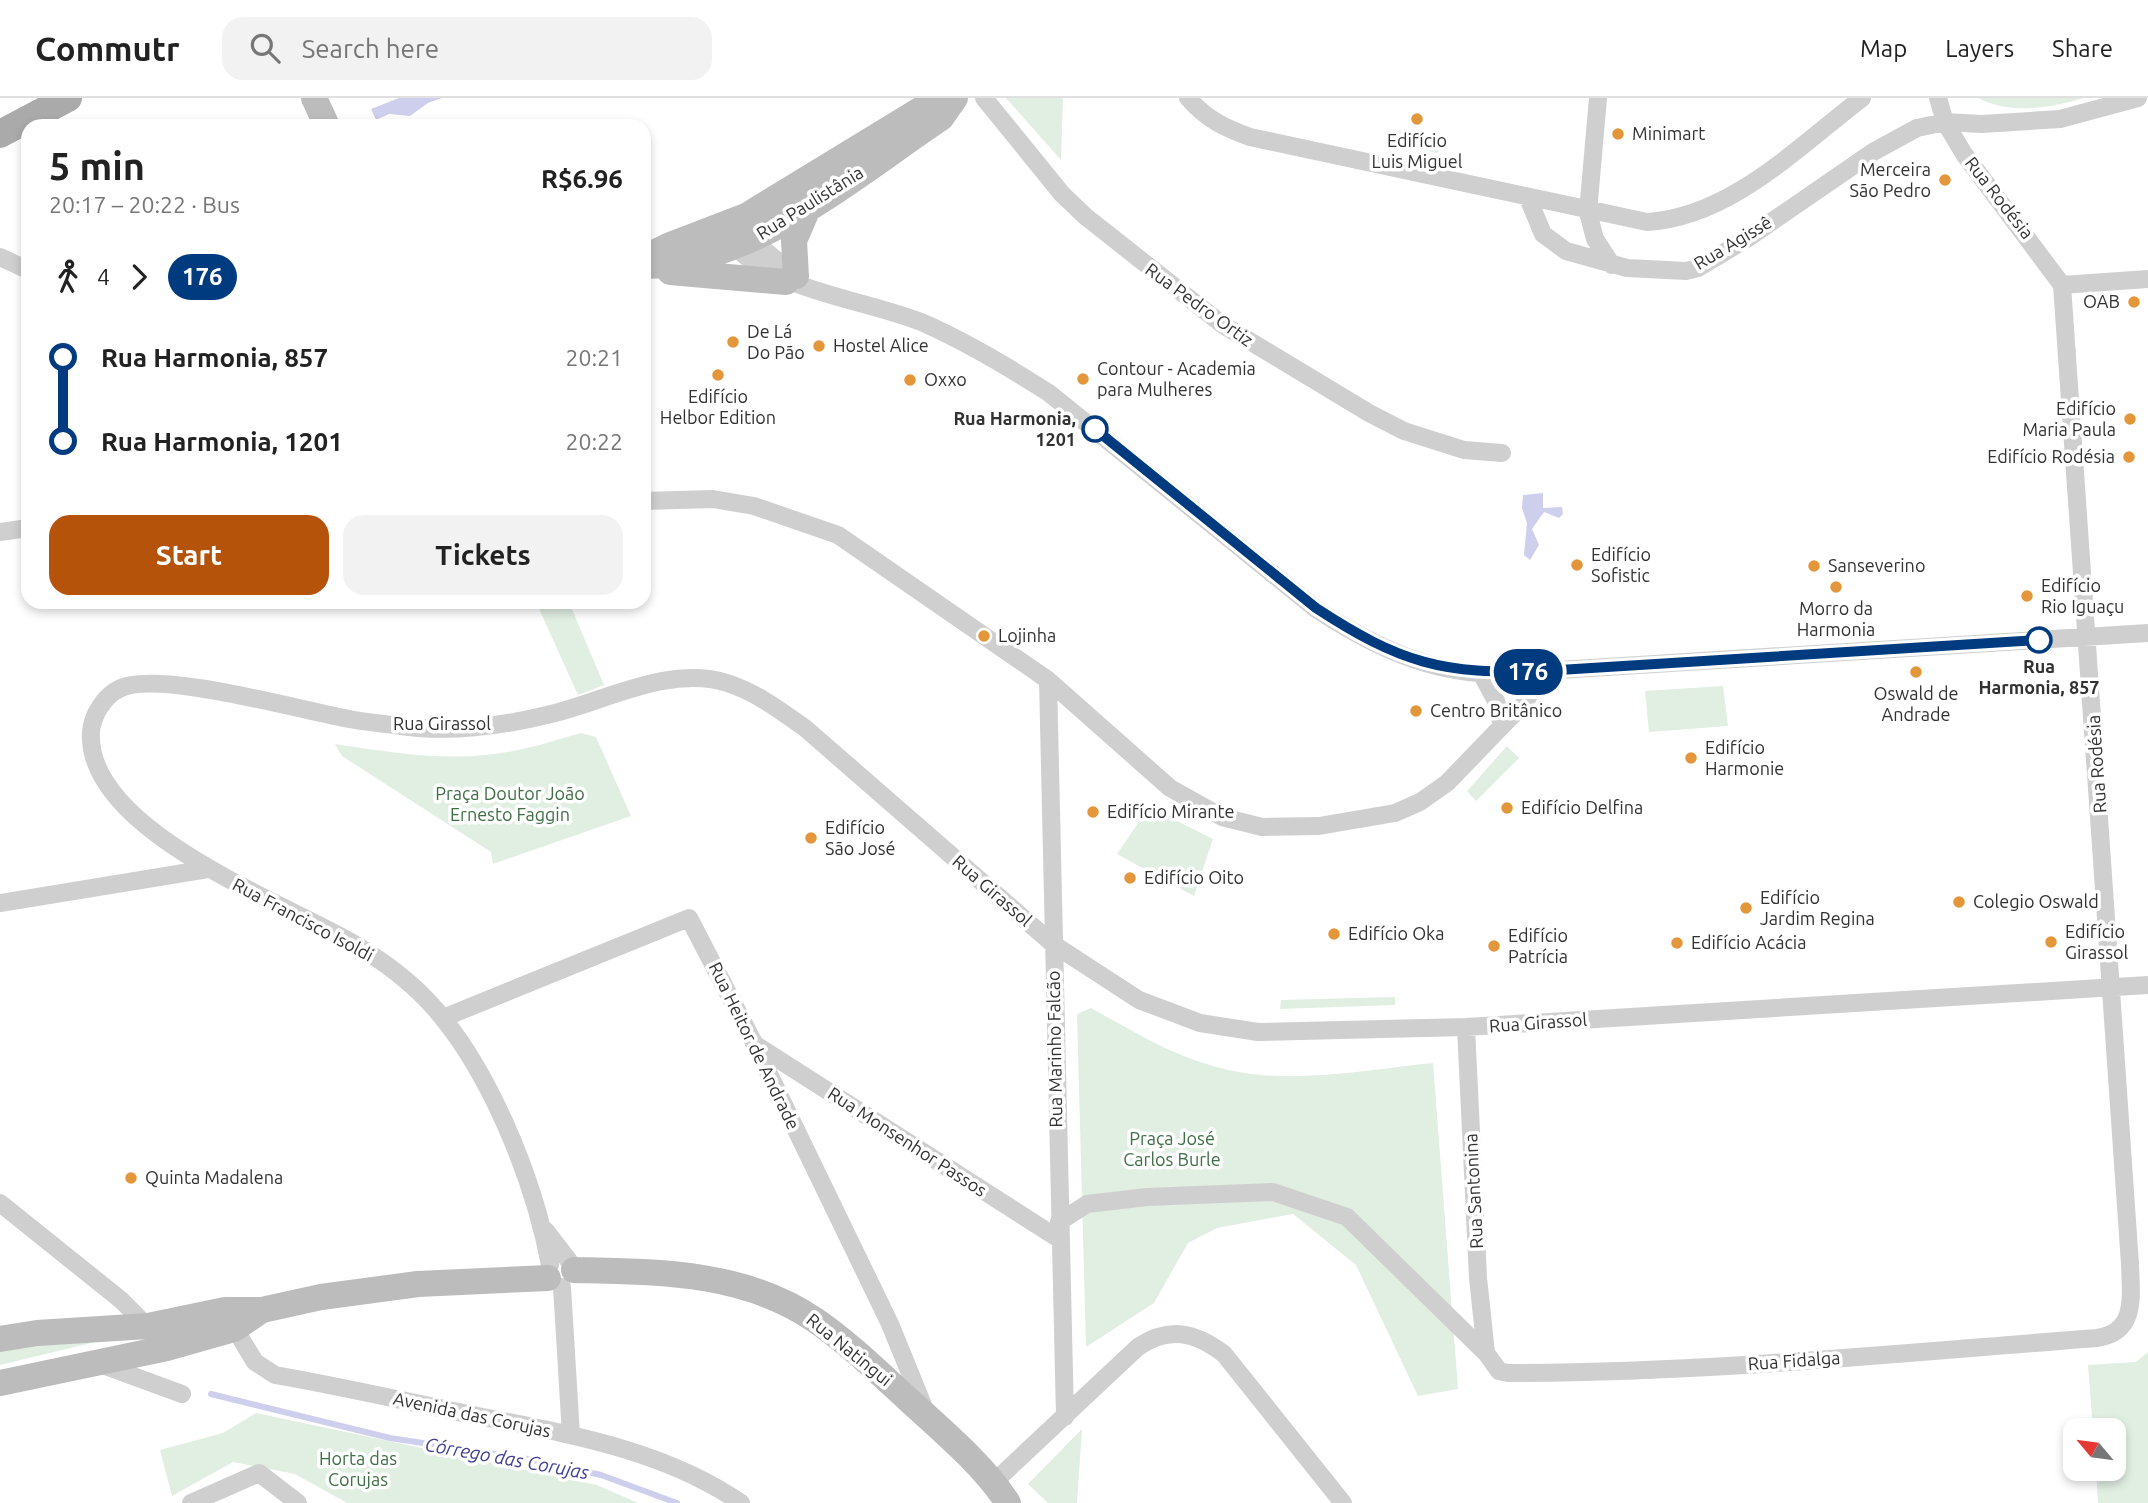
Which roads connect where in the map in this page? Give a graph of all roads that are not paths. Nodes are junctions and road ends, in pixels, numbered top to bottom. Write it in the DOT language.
graph roads {
  1 [pos="68,98"];
  2 [pos="314,98"];
  3 [pos="954,98"];
  4 [pos="984,98"];
  5 [pos="1188,98"];
  6 [pos="1598,98"];
  7 [pos="1862,98"];
  8 [pos="1938,98"];
  9 [pos="2137,98"];
  10 [pos="28,119"];
  11 [pos="324,119"];
  12 [pos="1945,122"];
  13 [pos="21,123"];
  14 [pos="0,134"];
  15 [pos="1528,198"];
  16 [pos="809,206"];
  17 [pos="1588,212"];
  18 [pos="740,232"];
  19 [pos="651,254"];
  20 [pos="0,257"];
  21 [pos="1612,265"];
  22 [pos="651,267"];
  23 [pos="21,268"];
  24 [pos="651,268"];
  25 [pos="2148,279"];
  26 [pos="796,281"];
  27 [pos="2063,285"];
  28 [pos="1502,453"];
  29 [pos="651,501"];
  30 [pos="21,529"];
  31 [pos="0,532"];
  32 [pos="2148,633"];
  33 [pos="2088,636"];
  34 [pos="1543,671"];
  35 [pos="1481,673"];
  36 [pos="1048,680"];
  37 [pos="1502,726"];
  38 [pos="208,869"];
  39 [pos="0,902"];
  40 [pos="1053,944"];
  41 [pos="2148,985"];
  42 [pos="2112,987"];
  43 [pos="443,1018"];
  44 [pos="1466,1027"];
  45 [pos="755,1045"];
  46 [pos="0,1203"];
  47 [pos="1059,1231"];
  48 [pos="561,1272"];
  49 [pos="113,1294"];
  50 [pos="229,1320"];
  51 [pos="148,1326"];
  52 [pos="109,1330"];
  53 [pos="2111,1336"];
  54 [pos="0,1339"];
  55 [pos="167,1348"];
  56 [pos="1486,1353"];
  57 [pos="97,1363"];
  58 [pos="0,1383"];
  59 [pos="182,1394"];
  60 [pos="927,1417"];
  61 [pos="1065,1417"];
  62 [pos="571,1435"];
  63 [pos="1009,1498"];
  64 [pos="191,1503"];
  65 [pos="298,1503"];
  66 [pos="741,1503"];
  67 [pos="1343,1503"];
  1 -- 10 [label="main road"];
  2 -- 11 [label="street"];
  3 -- 16 [label="street, Rua Paulistânia"];
  3 -- 18 [label="street, Rua Paulistânia"];
  4 -- 28 [label="street, Rua Pedro Ortiz"];
  5 -- 15 [label="street"];
  6 -- 17 [label="street"];
  7 -- 17 [label="street"];
  8 -- 12 [label="street, Rua Rodésia"];
  9 -- 12 [label="street, Rua Agissê"];
  12 -- 21 [label="street, Rua Agissê"];
  12 -- 27 [label="street, Rua Rodésia"];
  13 -- 14 [label="main road"];
  15 -- 17 [label="street"];
  15 -- 21 [label="street, Rua Agissê"];
  16 -- 18 [label="street, Rua Paulistânia"];
  16 -- 26 [label="street"];
  17 -- 21 [label="street"];
  18 -- 19 [label="street, Rua Paulistânia"];
  18 -- 22 [label="street, Rua Paulistânia"];
  18 -- 26 [label="street"];
  20 -- 23 [label="street"];
  24 -- 26 [label="street"];
  25 -- 27 [label="street"];
  26 -- 35 [label="street"];
  27 -- 33 [label="street, Rua Rodésia"];
  29 -- 36 [label="street"];
  30 -- 31 [label="street"];
  32 -- 33 [label="street"];
  33 -- 34 [label="street"];
  33 -- 42 [label="street, Rua Rodésia"];
  34 -- 35 [label="street"];
  34 -- 37 [label="street"];
  35 -- 37 [label="street"];
  36 -- 37 [label="street"];
  36 -- 40 [label="street, Rua Marinho Falcão"];
  38 -- 39 [label="street"];
  38 -- 40 [label="street, Rua Girassol"];
  38 -- 43 [label="street, Rua Francisco Isoldi"];
  40 -- 44 [label="street, Rua Girassol"];
  40 -- 47 [label="street, Rua Marinho Falcão"];
  41 -- 42 [label="street, Rua Girassol"];
  42 -- 44 [label="street, Rua Girassol"];
  42 -- 53 [label="street, Rua Rodésia"];
  43 -- 45 [label="street, Rua Heitor de Andrade"];
  43 -- 48 [label="street, Rua Francisco Isoldi"];
  44 -- 56 [label="street, Rua Santonina"];
  45 -- 47 [label="street, Rua Monsenhor Passos"];
  45 -- 60 [label="street, Rua Heitor de Andrade"];
  46 -- 49 [label="street"];
  47 -- 56 [label="street, Rua Fidalga"];
  47 -- 61 [label="street, Rua Marinho Falcão"];
  48 -- 50 [label="street, Rua Natingui"];
  48 -- 60 [label="street, Rua Natingui"];
  48 -- 62 [label="street"];
  49 -- 51 [label="street"];
  49 -- 52 [label="street"];
  50 -- 51 [label="street, Rua Natingui"];
  50 -- 55 [label="street, Rua Natingui"];
  50 -- 62 [label="street, Avenida das Corujas"];
  51 -- 52 [label="street"];
  51 -- 55 [label="street"];
  52 -- 54 [label="street"];
  52 -- 57 [label="street"];
  53 -- 56 [label="street, Rua Fidalga"];
  55 -- 57 [label="street"];
  57 -- 58 [label="street"];
  57 -- 59 [label="street"];
  60 -- 63 [label="street, Rua Natingui"];
  61 -- 63 [label="street"];
  61 -- 67 [label="street"];
  62 -- 66 [label="street, Avenida das Corujas"];
  64 -- 65 [label="street"];
}
